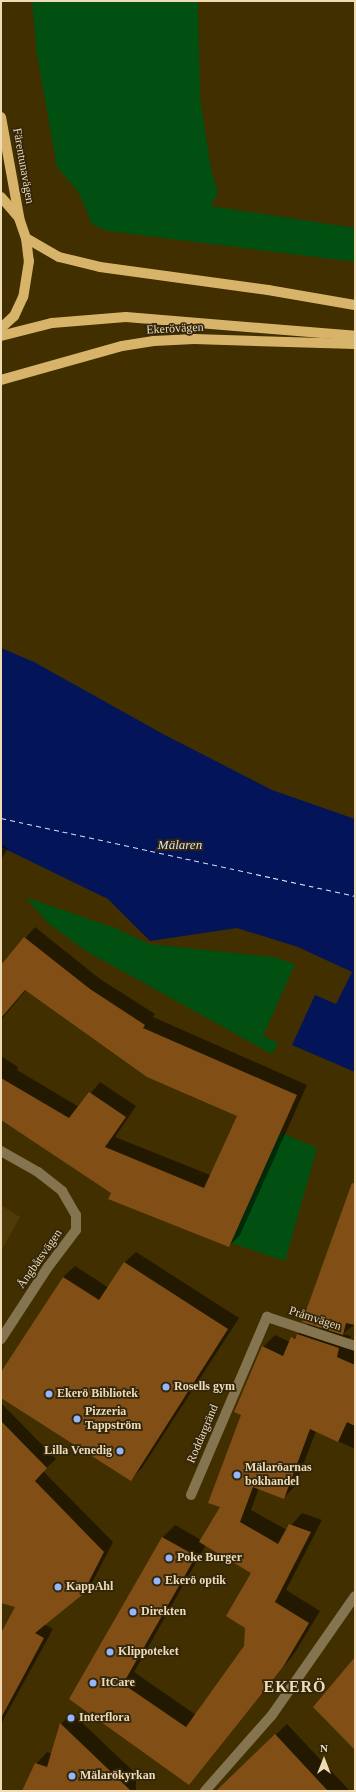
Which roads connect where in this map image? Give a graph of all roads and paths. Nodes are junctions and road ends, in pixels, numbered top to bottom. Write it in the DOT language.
graph roads {
  1 [pos="1,117"];
  2 [pos="1,197"];
  3 [pos="19,218"];
  4 [pos="26,238"];
  5 [pos="355,305"];
  6 [pos="1,328"];
  7 [pos="1,336"];
  8 [pos="355,336"];
  9 [pos="355,344"];
  10 [pos="1,380"];
  11 [pos="1,1151"];
  12 [pos="267,1317"];
  13 [pos="1,1339"];
  14 [pos="355,1346"];
  15 [pos="191,1495"];
  16 [pos="355,1596"];
  17 [pos="205,1791"];
  1 -- 3 [label="main road, Färentunavägen"];
  2 -- 3 [label="main road"];
  3 -- 4 [label="main road"];
  4 -- 5 [label="main road"];
  4 -- 6 [label="main road"];
  7 -- 8 [label="main road, Ekerövägen"];
  9 -- 10 [label="main road, Ekerövägen"];
  11 -- 13 [label="street, Ångbåtsvägen"];
  12 -- 14 [label="street, Pråmvägen"];
  12 -- 15 [label="street, Roddargränd"];
  16 -- 17 [label="street"];
}
